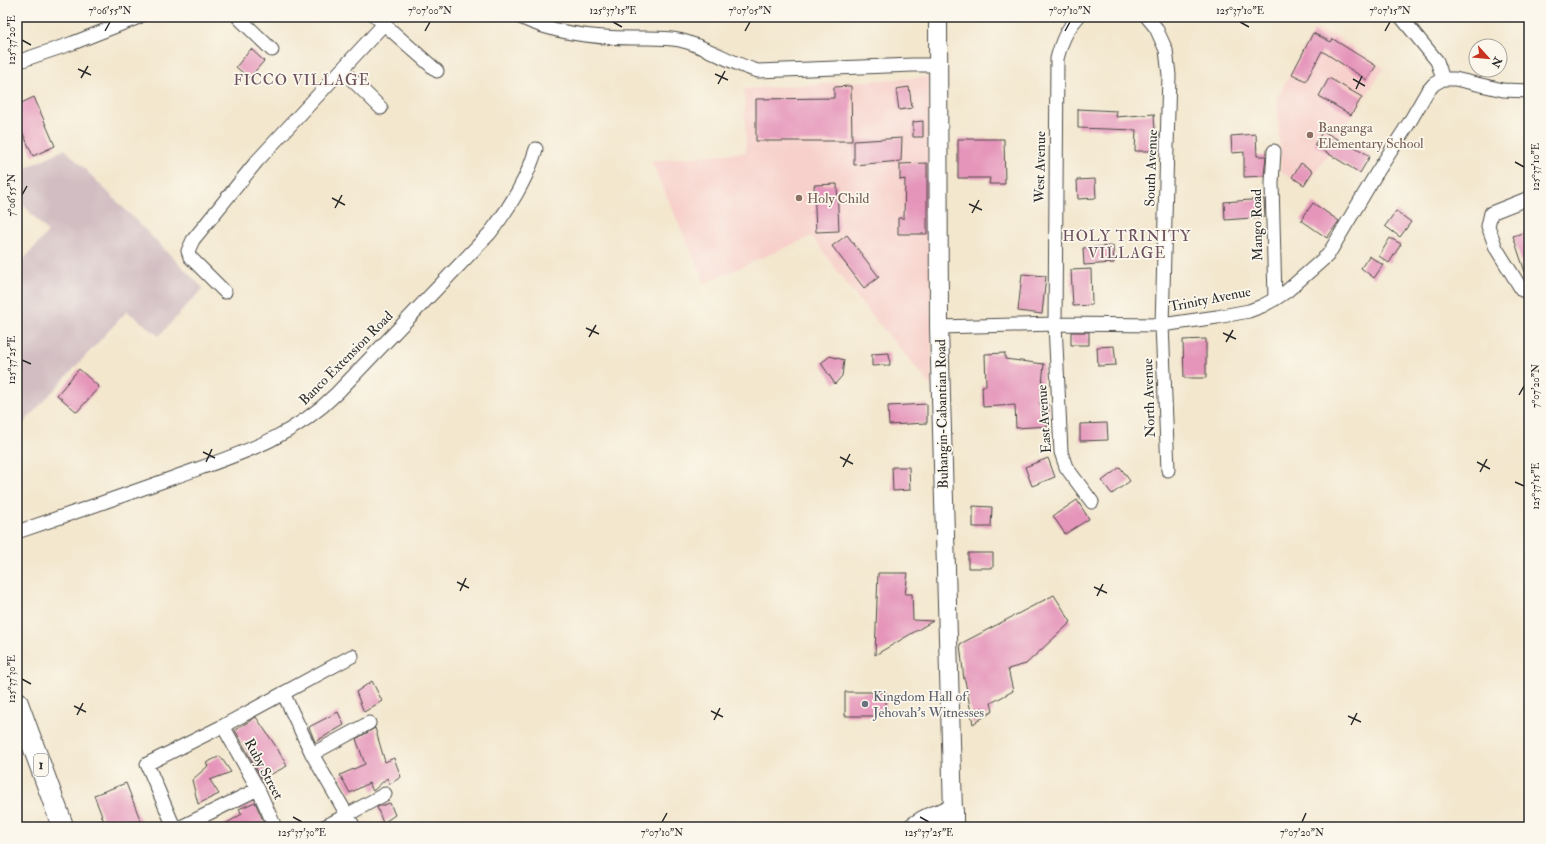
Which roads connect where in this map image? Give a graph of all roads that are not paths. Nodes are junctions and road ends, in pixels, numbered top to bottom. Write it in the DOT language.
graph roads {
  1 [pos="139,17"];
  2 [pos="238,17"];
  3 [pos="520,17"];
  4 [pos="938,17"];
  5 [pos="1078,17"];
  6 [pos="1147,17"];
  7 [pos="1401,17"];
  8 [pos="380,21"];
  9 [pos="272,50"];
  10 [pos="17,62"];
  11 [pos="939,65"];
  12 [pos="342,70"];
  13 [pos="437,71"];
  14 [pos="1443,79"];
  15 [pos="1529,91"];
  16 [pos="381,108"];
  17 [pos="536,149"];
  18 [pos="1274,151"];
  19 [pos="1529,198"];
  20 [pos="1529,287"];
  21 [pos="225,292"];
  22 [pos="1275,299"];
  23 [pos="1054,324"];
  24 [pos="1162,325"];
  25 [pos="939,327"];
  26 [pos="1168,470"];
  27 [pos="1092,502"];
  28 [pos="17,532"];
  29 [pos="352,656"];
  30 [pos="283,693"];
  31 [pos="17,702"];
  32 [pos="369,723"];
  33 [pos="223,726"];
  34 [pos="312,754"];
  35 [pos="258,789"];
  36 [pos="385,794"];
  37 [pos="953,819"];
  38 [pos="351,821"];
  39 [pos="63,827"];
  40 [pos="174,827"];
  41 [pos="181,827"];
  42 [pos="275,827"];
  43 [pos="324,827"];
  44 [pos="914,827"];
  1 -- 10 [label="street"];
  2 -- 9 [label="street"];
  3 -- 11 [label="street"];
  4 -- 11 [label="main road, Buhangin-Cabantian Road"];
  5 -- 23 [label="street, West Avenue"];
  6 -- 24 [label="street, South Avenue"];
  7 -- 14 [label="street"];
  8 -- 12 [label="street"];
  8 -- 13 [label="street"];
  11 -- 25 [label="main road, Buhangin-Cabantian Road"];
  12 -- 16 [label="street"];
  12 -- 21 [label="street"];
  14 -- 15 [label="street"];
  14 -- 22 [label="street, Trinity Avenue"];
  17 -- 28 [label="street, Banco Extension Road"];
  18 -- 22 [label="street, Mango Road"];
  19 -- 20 [label="street"];
  22 -- 24 [label="street, Trinity Avenue"];
  23 -- 24 [label="street, Trinity Avenue"];
  23 -- 25 [label="street, Trinity Avenue"];
  23 -- 27 [label="street, East Avenue"];
  24 -- 26 [label="street, North Avenue"];
  25 -- 37 [label="main road, Buhangin-Cabantian Road"];
  29 -- 30 [label="street"];
  30 -- 33 [label="street"];
  30 -- 34 [label="street"];
  31 -- 39 [label="highway, 1"];
  32 -- 34 [label="street"];
  33 -- 35 [label="street, Ruby Street"];
  33 -- 40 [label="street"];
  34 -- 38 [label="street"];
  35 -- 41 [label="street"];
  35 -- 42 [label="street, Ruby Street"];
  36 -- 38 [label="street"];
  37 -- 44 [label="main road"];
  38 -- 43 [label="street"];
}
